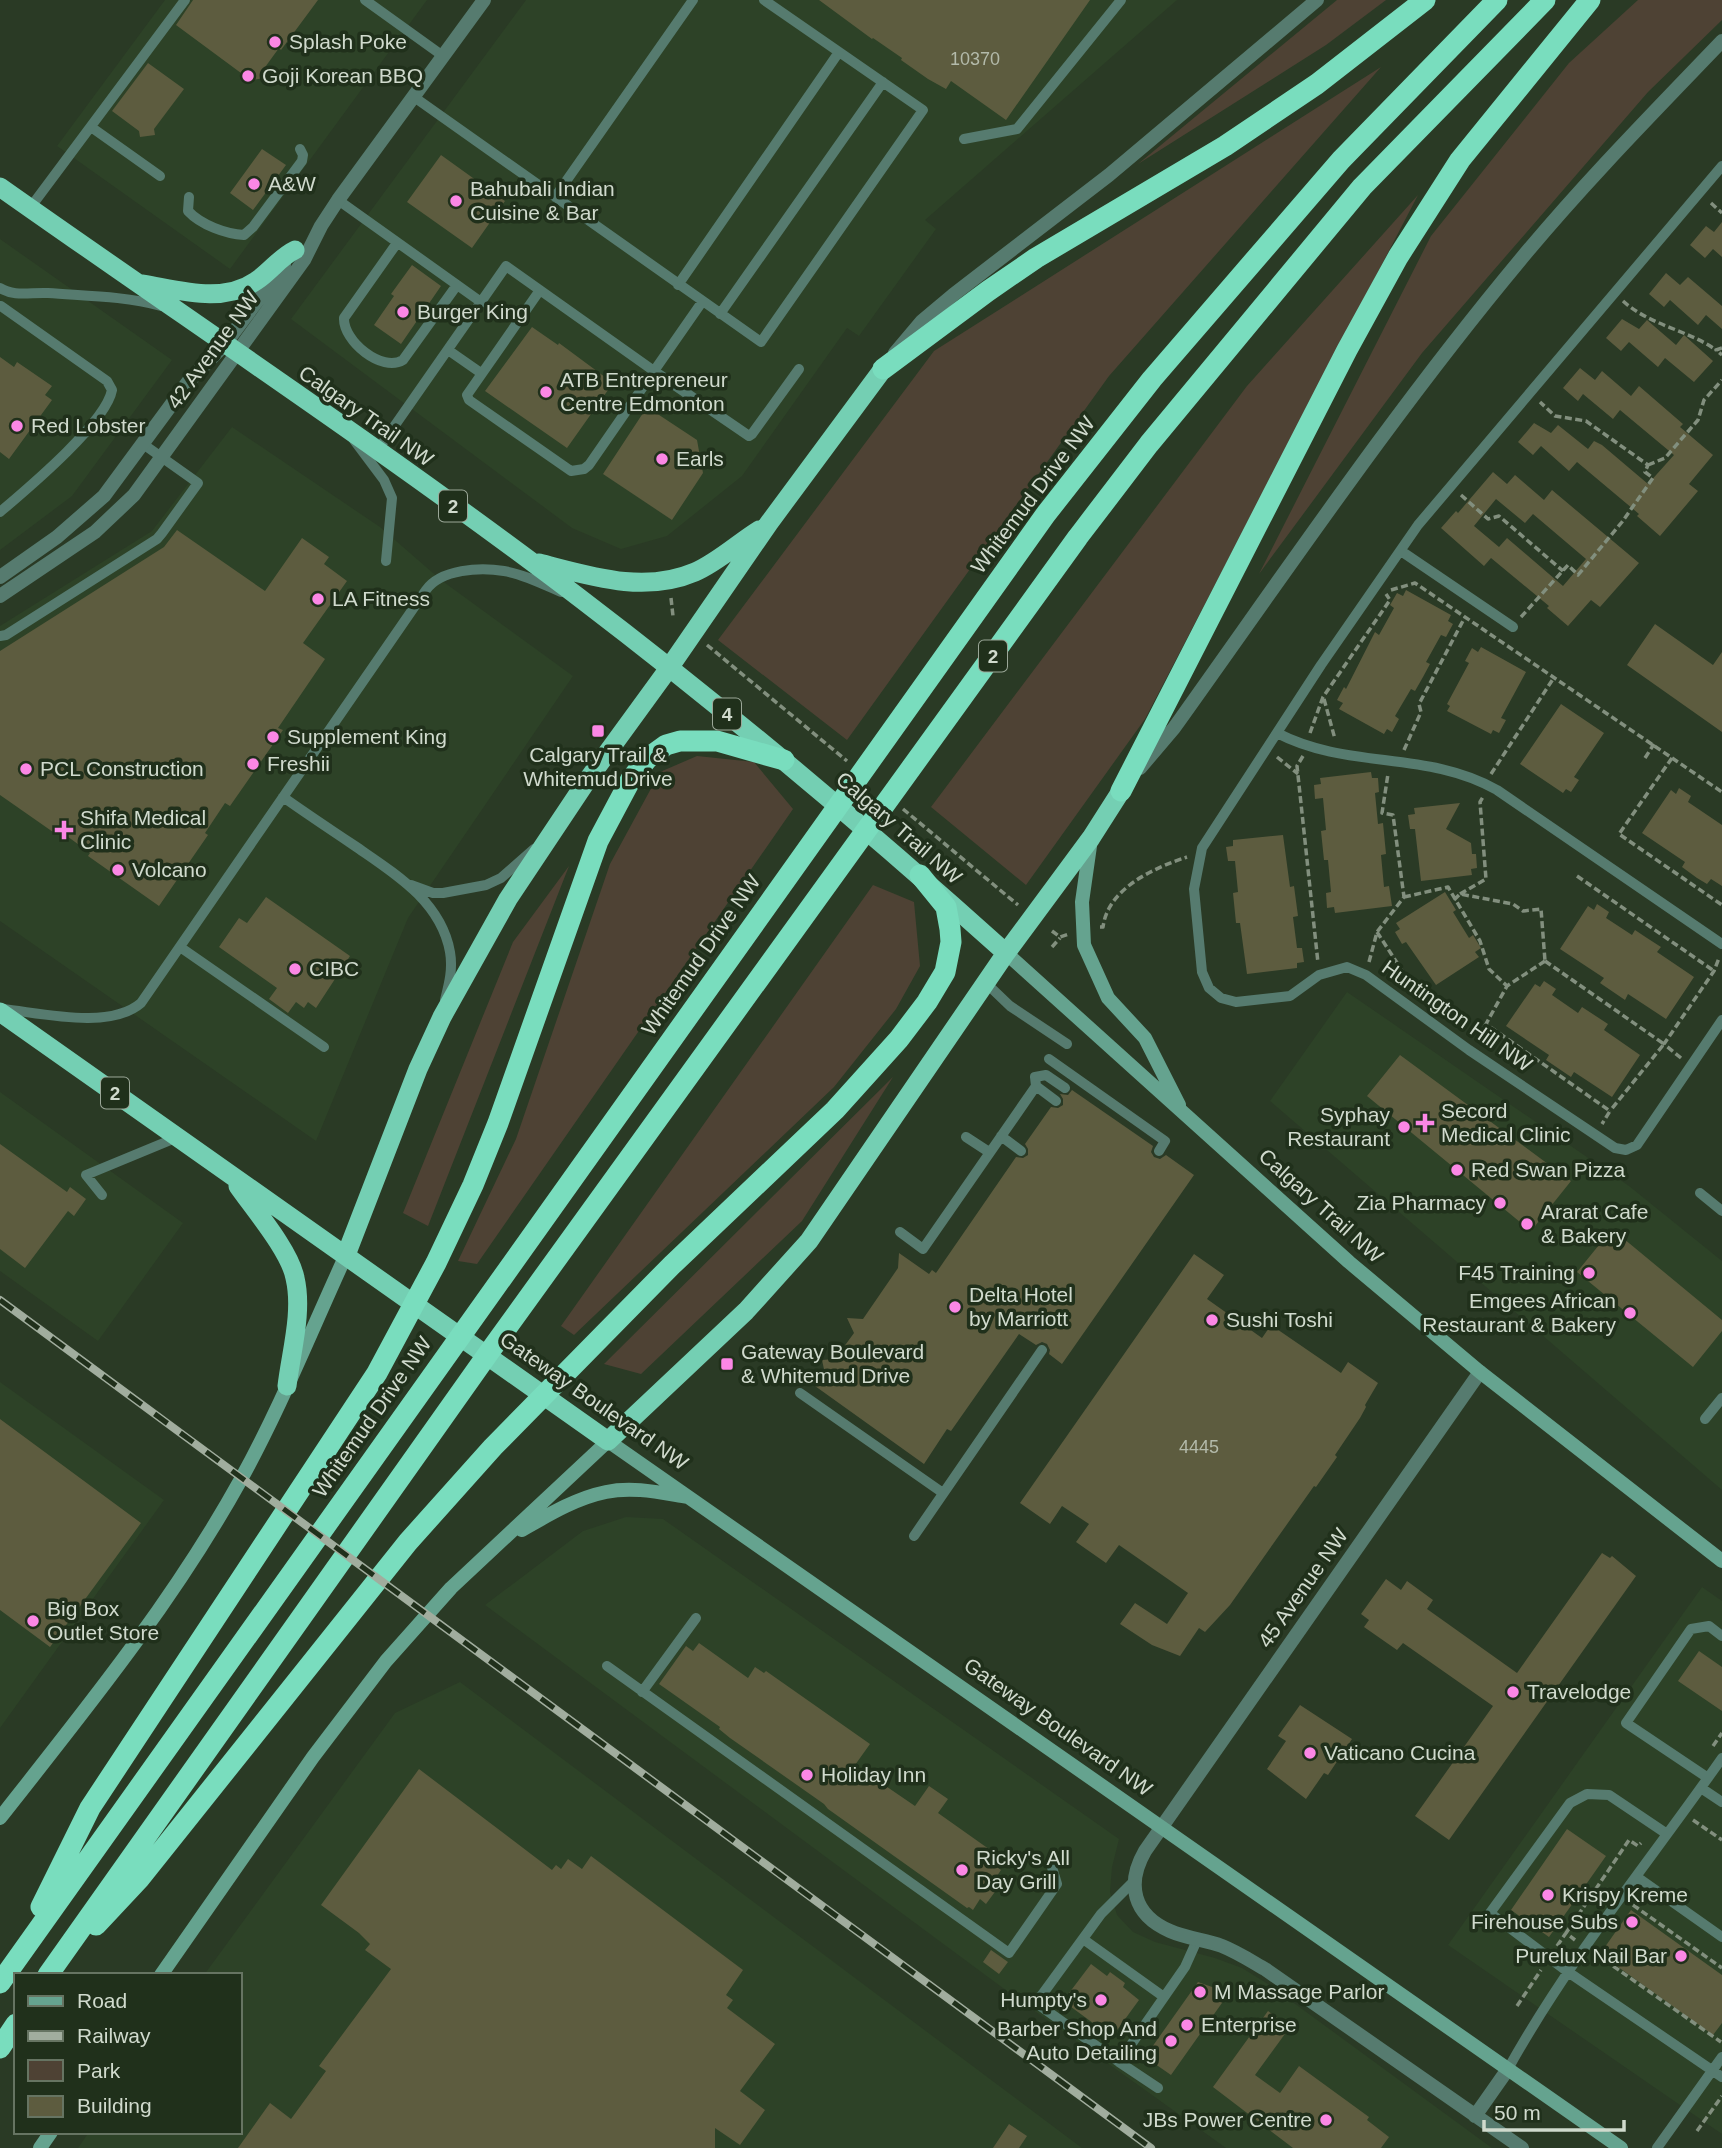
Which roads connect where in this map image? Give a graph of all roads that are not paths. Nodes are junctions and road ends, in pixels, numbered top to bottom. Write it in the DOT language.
graph roads {
  1 [pos="185,0"];
  2 [pos="365,0"];
  3 [pos="484,0"];
  4 [pos="693,0"];
  5 [pos="764,0"];
  6 [pos="1121,0"];
  7 [pos="1425,0"];
  8 [pos="1497,0"];
  9 [pos="1545,0"];
  10 [pos="1590,0"];
  11 [pos="1312,2"];
  12 [pos="1722,41"];
  13 [pos="839,52"];
  14 [pos="443,56"];
  15 [pos="883,82"];
  16 [pos="414,97"];
  17 [pos="91,127"];
  18 [pos="964,139"];
  19 [pos="300,149"];
  20 [pos="1722,166"];
  21 [pos="160,176"];
  22 [pos="0,187"];
  23 [pos="189,197"];
  24 [pos="555,197"];
  25 [pos="338,200"];
  26 [pos="30,208"];
  27 [pos="321,226"];
  28 [pos="397,243"];
  29 [pos="295,250"];
  30 [pos="138,283"];
  31 [pos="457,285"];
  32 [pos="678,285"];
  33 [pos="5,290"];
  34 [pos="540,290"];
  35 [pos="481,302"];
  36 [pos="702,302"];
  37 [pos="1,307"];
  38 [pos="177,310"];
  39 [pos="720,314"];
  40 [pos="230,348"];
  41 [pos="448,350"];
  42 [pos="799,369"];
  43 [pos="883,369"];
  44 [pos="654,371"];
  45 [pos="481,373"];
  46 [pos="345,429"];
  47 [pos="143,444"];
  48 [pos="377,451"];
  49 [pos="162,458"];
  50 [pos="0,512"];
  51 [pos="769,523"];
  52 [pos="1401,551"];
  53 [pos="386,561"];
  54 [pos="529,561"];
  55 [pos="0,577"];
  56 [pos="0,596"];
  57 [pos="582,599"];
  58 [pos="1513,627"];
  59 [pos="0,636"];
  60 [pos="669,668"];
  61 [pos="1277,733"];
  62 [pos="784,760"];
  63 [pos="1121,791"];
  64 [pos="283,797"];
  65 [pos="550,835"];
  66 [pos="1091,838"];
  67 [pos="920,875"];
  68 [pos="409,884"];
  69 [pos="1722,946"];
  70 [pos="180,947"];
  71 [pos="1006,953"];
  72 [pos="986,984"];
  73 [pos="0,1011"];
  74 [pos="442,1017"];
  75 [pos="1722,1020"];
  76 [pos="1067,1044"];
  77 [pos="324,1047"];
  78 [pos="1049,1059"];
  79 [pos="1025,1070"];
  80 [pos="1036,1082"];
  81 [pos="1065,1088"];
  82 [pos="1056,1101"];
  83 [pos="1183,1113"];
  84 [pos="1001,1136"];
  85 [pos="178,1137"];
  86 [pos="967,1137"];
  87 [pos="1021,1151"];
  88 [pos="1159,1151"];
  89 [pos="989,1152"];
  90 [pos="229,1173"];
  91 [pos="1700,1193"];
  92 [pos="102,1195"];
  93 [pos="1722,1211"];
  94 [pos="900,1232"];
  95 [pos="345,1255"];
  96 [pos="1042,1350"];
  97 [pos="1480,1372"];
  98 [pos="287,1386"];
  99 [pos="800,1393"];
  100 [pos="1722,1398"];
  101 [pos="1705,1419"];
  102 [pos="608,1441"];
  103 [pos="943,1493"];
  104 [pos="692,1497"];
  105 [pos="914,1535"];
  106 [pos="1722,1561"];
  107 [pos="451,1588"];
  108 [pos="696,1618"];
  109 [pos="1722,1636"];
  110 [pos="607,1666"];
  111 [pos="642,1692"];
  112 [pos="1722,1758"];
  113 [pos="1704,1783"];
  114 [pos="1722,1802"];
  115 [pos="0,1818"];
  116 [pos="1162,1827"];
  117 [pos="1667,1835"];
  118 [pos="1051,1864"];
  119 [pos="1637,1877"];
  120 [pos="1133,1882"];
  121 [pos="1722,1937"];
  122 [pos="1198,1938"];
  123 [pos="1083,1939"];
  124 [pos="13,1964"];
  125 [pos="1568,1972"];
  126 [pos="50,1973"];
  127 [pos="51,1973"];
  128 [pos="162,1973"];
  129 [pos="0,1983"];
  130 [pos="1164,1997"];
  131 [pos="14,2027"];
  132 [pos="0,2048"];
  133 [pos="1722,2057"];
  134 [pos="1119,2062"];
  135 [pos="1508,2069"];
  136 [pos="1712,2071"];
  137 [pos="1722,2077"];
  138 [pos="1158,2088"];
  139 [pos="1475,2116"];
  140 [pos="1522,2148"];
  141 [pos="1621,2148"];
  142 [pos="1657,2148"];
  1 -- 17 [label="lane"];
  2 -- 14 [label="lane"];
  3 -- 14 [label="street, 42 Avenue NW"];
  4 -- 24 [label="lane"];
  5 -- 13 [label="lane"];
  6 -- 18 [label="lane"];
  7 -- 43 [label="highway"];
  8 -- 124 [label="highway, Whitemud Drive NW / 2"];
  9 -- 126 [label="highway, 2"];
  10 -- 63 [label="highway"];
  11 -- 43 [label="street"];
  12 -- 63 [label="street"];
  13 -- 15 [label="lane"];
  13 -- 32 [label="lane"];
  14 -- 16 [label="street, 42 Avenue NW"];
  15 -- 39 [label="lane"];
  15 -- 39 [label="lane"];
  16 -- 24 [label="lane"];
  16 -- 25 [label="street, 42 Avenue NW"];
  17 -- 21 [label="lane"];
  17 -- 26 [label="lane"];
  19 -- 23 [label="lane"];
  20 -- 52 [label="lane, Huntington Hill NW"];
  22 -- 26 [label="highway, Calgary Trail NW / 2"];
  24 -- 32 [label="lane"];
  25 -- 27 [label="street, 42 Avenue NW"];
  25 -- 28 [label="lane"];
  26 -- 30 [label="highway, Calgary Trail NW / 2"];
  27 -- 29 [label="street, 42 Avenue NW"];
  27 -- 40 [label="street, 42 Avenue NW"];
  28 -- 31 [label="lane"];
  28 -- 31 [label="lane"];
  29 -- 30 [label="highway"];
  29 -- 40 [label="street, 42 Avenue NW"];
  30 -- 38 [label="highway, Calgary Trail NW / 2"];
  31 -- 35 [label="lane"];
  32 -- 36 [label="lane"];
  33 -- 37 [label="lane"];
  33 -- 38 [label="lane"];
  34 -- 35 [label="lane"];
  34 -- 44 [label="lane"];
  34 -- 45 [label="lane"];
  35 -- 41 [label="lane"];
  36 -- 39 [label="lane"];
  36 -- 44 [label="lane"];
  37 -- 50 [label="lane"];
  38 -- 40 [label="highway, Calgary Trail NW / 2"];
  40 -- 46 [label="highway, Calgary Trail NW / 2"];
  40 -- 47 [label="street, 42 Avenue NW"];
  40 -- 49 [label="street, 42 Avenue NW"];
  41 -- 45 [label="lane"];
  41 -- 48 [label="lane"];
  42 -- 44 [label="lane"];
  43 -- 51 [label="highway"];
  44 -- 45 [label="lane"];
  46 -- 48 [label="highway, Calgary Trail NW / 2"];
  46 -- 53 [label="lane"];
  47 -- 49 [label="lane"];
  47 -- 55 [label="street, 42 Avenue NW"];
  48 -- 54 [label="highway, Calgary Trail NW / 2"];
  49 -- 56 [label="street, 42 Avenue NW"];
  49 -- 59 [label="lane"];
  51 -- 54 [label="highway"];
  51 -- 60 [label="highway"];
  52 -- 58 [label="lane"];
  52 -- 61 [label="lane, Huntington Hill NW"];
  54 -- 57 [label="highway, Calgary Trail NW / 2"];
  57 -- 60 [label="highway, Calgary Trail NW / 2"];
  57 -- 64 [label="lane"];
  60 -- 62 [label="highway, Calgary Trail NW / 4"];
  60 -- 65 [label="highway"];
  61 -- 69 [label="lane"];
  61 -- 75 [label="lane, Huntington Hill NW"];
  62 -- 67 [label="highway, Calgary Trail NW"];
  62 -- 124 [label="highway"];
  63 -- 66 [label="highway"];
  64 -- 68 [label="lane"];
  64 -- 70 [label="lane"];
  65 -- 68 [label="lane"];
  65 -- 74 [label="highway"];
  66 -- 71 [label="highway"];
  66 -- 83 [label="main road"];
  67 -- 71 [label="highway, Calgary Trail NW"];
  67 -- 127 [label="highway"];
  68 -- 74 [label="lane"];
  70 -- 73 [label="lane"];
  70 -- 77 [label="lane"];
  71 -- 72 [label="highway"];
  71 -- 83 [label="main road, Calgary Trail NW"];
  72 -- 76 [label="lane"];
  72 -- 102 [label="highway"];
  73 -- 85 [label="highway, Gateway Boulevard NW / 2"];
  74 -- 95 [label="highway"];
  78 -- 88 [label="lane"];
  79 -- 80 [label="lane"];
  80 -- 81 [label="lane"];
  80 -- 82 [label="lane"];
  80 -- 84 [label="lane"];
  83 -- 97 [label="main road, Calgary Trail NW"];
  84 -- 87 [label="lane"];
  84 -- 89 [label="lane"];
  85 -- 90 [label="highway, Gateway Boulevard NW / 2"];
  85 -- 92 [label="lane"];
  86 -- 89 [label="lane"];
  89 -- 94 [label="lane"];
  90 -- 95 [label="highway, Gateway Boulevard NW / 2"];
  90 -- 98 [label="highway"];
  91 -- 93 [label="lane"];
  95 -- 98 [label="main road"];
  95 -- 102 [label="highway, Gateway Boulevard NW / 2"];
  96 -- 103 [label="lane"];
  97 -- 106 [label="main road, Calgary Trail NW"];
  97 -- 116 [label="street, 45 Avenue NW"];
  98 -- 115 [label="main road"];
  99 -- 103 [label="lane"];
  100 -- 101 [label="lane"];
  102 -- 104 [label="main road, Gateway Boulevard NW"];
  102 -- 107 [label="main road"];
  103 -- 105 [label="lane"];
  104 -- 107 [label="main road"];
  104 -- 116 [label="main road, Gateway Boulevard NW"];
  107 -- 128 [label="main road"];
  108 -- 111 [label="lane"];
  109 -- 113 [label="lane"];
  110 -- 111 [label="lane"];
  111 -- 118 [label="lane"];
  112 -- 113 [label="lane"];
  113 -- 114 [label="lane"];
  113 -- 117 [label="lane"];
  116 -- 120 [label="street"];
  116 -- 135 [label="main road, Gateway Boulevard NW"];
  117 -- 119 [label="lane"];
  117 -- 125 [label="lane"];
  119 -- 121 [label="lane"];
  119 -- 125 [label="lane"];
  120 -- 122 [label="street"];
  120 -- 123 [label="lane"];
  122 -- 130 [label="lane"];
  122 -- 139 [label="street"];
  123 -- 130 [label="lane"];
  123 -- 134 [label="lane"];
  124 -- 129 [label="highway, Whitemud Drive NW"];
  125 -- 135 [label="lane"];
  125 -- 136 [label="lane"];
  130 -- 134 [label="lane"];
  131 -- 132 [label="highway"];
  133 -- 136 [label="lane"];
  134 -- 138 [label="lane"];
  135 -- 139 [label="street"];
  135 -- 141 [label="main road, Gateway Boulevard NW"];
  136 -- 137 [label="lane"];
  136 -- 142 [label="lane"];
  139 -- 140 [label="street"];
}
